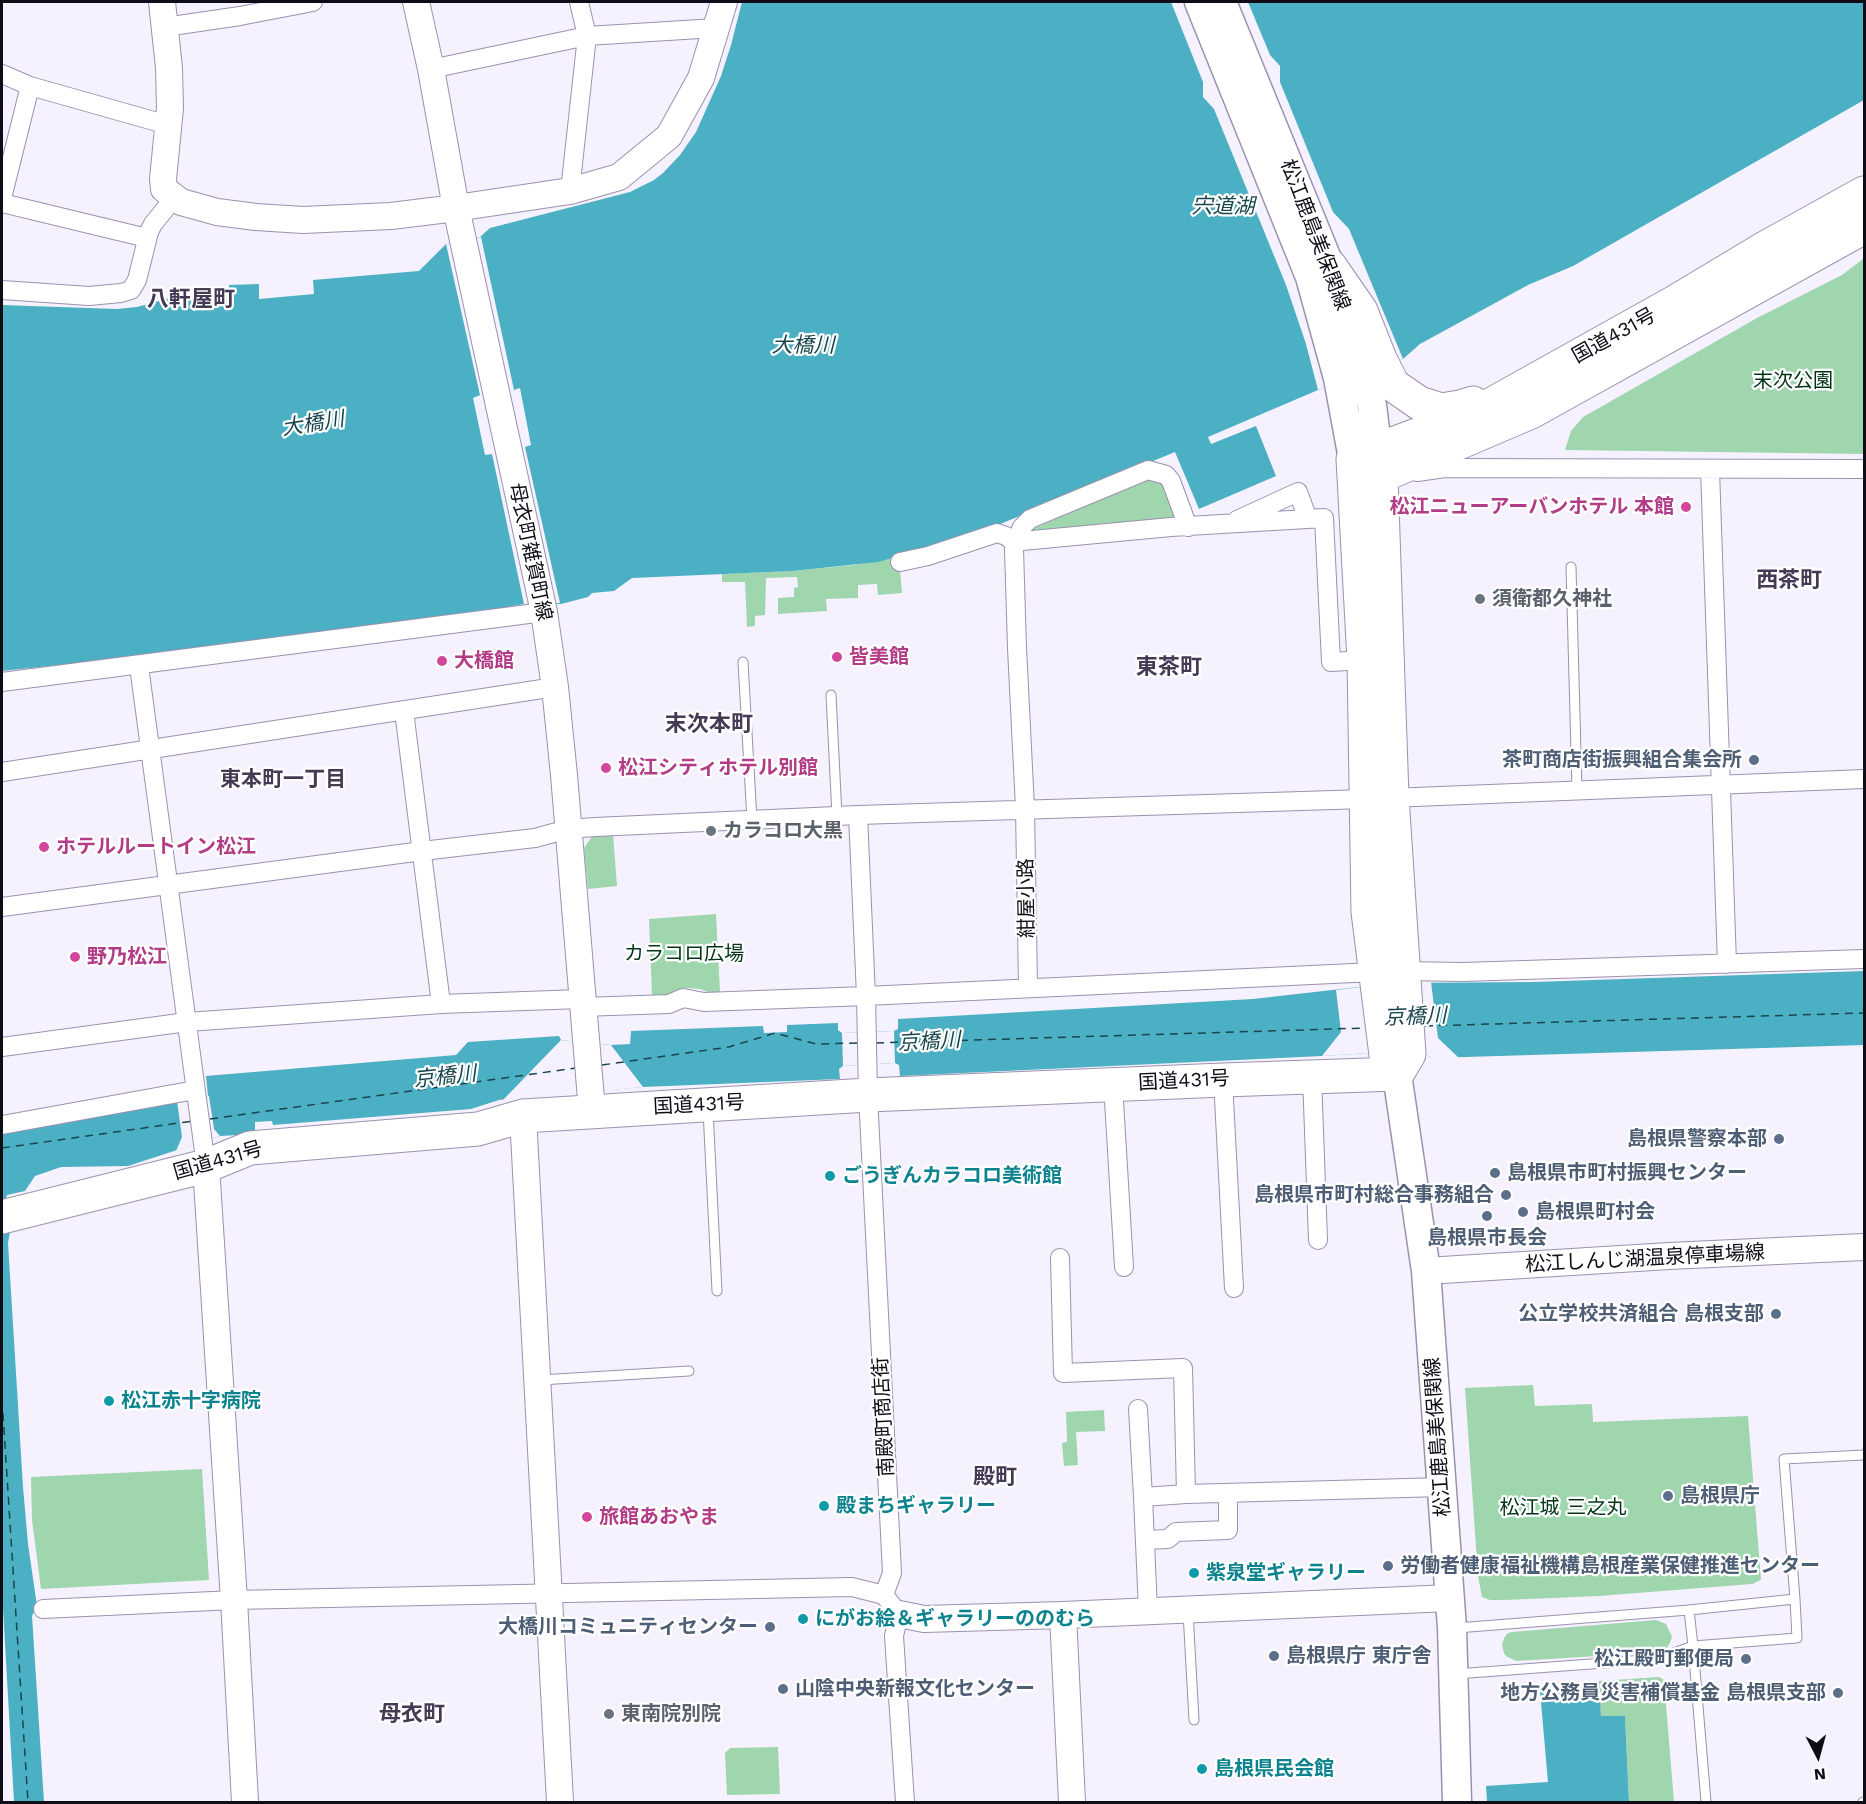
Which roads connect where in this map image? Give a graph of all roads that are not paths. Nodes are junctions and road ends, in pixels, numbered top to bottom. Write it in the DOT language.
graph roads {
  1 [pos="162,2"];
  2 [pos="313,2"];
  3 [pos="416,2"];
  4 [pos="579,2"];
  5 [pos="724,2"];
  6 [pos="1199,2"];
  7 [pos="1222,2"];
  8 [pos="165,27"];
  9 [pos="716,28"];
  10 [pos="586,36"];
  11 [pos="431,69"];
  12 [pos="2,74"];
  13 [pos="30,87"];
  14 [pos="168,125"];
  15 [pos="570,191"];
  16 [pos="1864,193"];
  17 [pos="2,198"];
  18 [pos="174,198"];
  19 [pos="2,203"];
  20 [pos="456,208"];
  21 [pos="1864,227"];
  22 [pos="147,238"];
  23 [pos="1330,266"];
  24 [pos="2,290"];
  25 [pos="1360,369"];
  26 [pos="1516,391"];
  27 [pos="1371,462"];
  28 [pos="1710,469"];
  29 [pos="1864,469"];
  30 [pos="1308,519"];
  31 [pos="1228,524"];
  32 [pos="1188,526"];
  33 [pos="1015,543"];
  34 [pos="900,562"];
  35 [pos="1571,567"];
  36 [pos="542,605"];
  37 [pos="1364,660"];
  38 [pos="743,662"];
  39 [pos="139,666"];
  40 [pos="2,682"];
  41 [pos="555,687"];
  42 [pos="831,695"];
  43 [pos="404,711"];
  44 [pos="151,750"];
  45 [pos="2,772"];
  46 [pos="1864,779"];
  47 [pos="1720,784"];
  48 [pos="1577,790"];
  49 [pos="1378,798"];
  50 [pos="1025,808"];
  51 [pos="858,815"];
  52 [pos="837,816"];
  53 [pos="752,819"];
  54 [pos="568,830"];
  55 [pos="422,851"];
  56 [pos="169,885"];
  57 [pos="2,907"];
  58 [pos="1864,959"];
  59 [pos="1727,964"];
  60 [pos="1390,976"];
  61 [pos="1028,988"];
  62 [pos="866,996"];
  63 [pos="441,1004"];
  64 [pos="582,1012"];
  65 [pos="187,1022"];
  66 [pos="2,1047"];
  67 [pos="1397,1061"];
  68 [pos="1312,1076"];
  69 [pos="1223,1080"];
  70 [pos="868,1081"];
  71 [pos="1113,1084"];
  72 [pos="195,1092"];
  73 [pos="591,1103"];
  74 [pos="708,1104"];
  75 [pos="523,1116"];
  76 [pos="2,1125"];
  77 [pos="205,1161"];
  78 [pos="7,1216"];
  79 [pos="1318,1240"];
  80 [pos="1864,1247"];
  81 [pos="1060,1258"];
  82 [pos="1124,1267"];
  83 [pos="1426,1271"];
  84 [pos="1234,1288"];
  85 [pos="717,1291"];
  86 [pos="689,1371"];
  87 [pos="538,1380"];
  88 [pos="1138,1409"];
  89 [pos="1864,1455"];
  90 [pos="1443,1487"];
  91 [pos="1228,1493"];
  92 [pos="1186,1494"];
  93 [pos="1143,1497"];
  94 [pos="1145,1540"];
  95 [pos="550,1594"];
  96 [pos="1450,1598"];
  97 [pos="1795,1599"];
  98 [pos="234,1600"];
  99 [pos="892,1604"];
  100 [pos="43,1609"];
  101 [pos="1188,1610"];
  102 [pos="1689,1610"];
  103 [pos="1148,1611"];
  104 [pos="1063,1615"];
  105 [pos="1452,1629"];
  106 [pos="1693,1646"];
  107 [pos="1453,1674"];
  108 [pos="1194,1720"];
  109 [pos="245,1803"];
  110 [pos="560,1803"];
  111 [pos="905,1803"];
  112 [pos="1072,1803"];
  113 [pos="1457,1803"];
  114 [pos="1706,1803"];
  1 -- 8 [label="street"];
  2 -- 8 [label="street"];
  3 -- 11 [label="street, 母衣町雑賀町線"];
  4 -- 10 [label="street"];
  5 -- 9 [label="street"];
  6 -- 25 [label="main road, 松江鹿島美保関線"];
  7 -- 23 [label="main road, 松江鹿島美保関線"];
  8 -- 14 [label="street"];
  9 -- 10 [label="street"];
  9 -- 15 [label="street"];
  10 -- 11 [label="street"];
  10 -- 15 [label="street"];
  11 -- 20 [label="street, 母衣町雑賀町線"];
  12 -- 13 [label="street"];
  13 -- 14 [label="street"];
  13 -- 17 [label="street"];
  14 -- 18 [label="street"];
  15 -- 20 [label="street"];
  16 -- 26 [label="highway, 国道431号"];
  18 -- 20 [label="street"];
  18 -- 22 [label="street"];
  19 -- 22 [label="street"];
  20 -- 36 [label="street, 母衣町雑賀町線"];
  21 -- 27 [label="highway, 国道431号"];
  22 -- 24 [label="street"];
  23 -- 25 [label="highway"];
  25 -- 26 [label="highway"];
  25 -- 27 [label="main road, 松江鹿島美保関線"];
  26 -- 27 [label="highway, 国道431号"];
  27 -- 28 [label="street"];
  27 -- 37 [label="highway"];
  27 -- 49 [label="highway"];
  28 -- 29 [label="street"];
  28 -- 47 [label="street"];
  30 -- 31 [label="street"];
  30 -- 31 [label="street"];
  30 -- 37 [label="street"];
  31 -- 32 [label="street"];
  32 -- 33 [label="street"];
  32 -- 33 [label="street"];
  33 -- 34 [label="street"];
  33 -- 50 [label="street, 紺屋小路"];
  35 -- 48 [label="lane"];
  36 -- 39 [label="street"];
  36 -- 41 [label="street, 母衣町雑賀町線"];
  37 -- 49 [label="highway"];
  38 -- 53 [label="lane"];
  39 -- 40 [label="street"];
  39 -- 44 [label="street"];
  41 -- 43 [label="street"];
  41 -- 54 [label="street, 母衣町雑賀町線"];
  42 -- 52 [label="lane"];
  43 -- 44 [label="street"];
  43 -- 55 [label="street"];
  44 -- 45 [label="street"];
  44 -- 56 [label="street"];
  46 -- 47 [label="street"];
  47 -- 48 [label="street"];
  47 -- 59 [label="street"];
  48 -- 49 [label="street"];
  49 -- 50 [label="street"];
  49 -- 60 [label="highway"];
  50 -- 51 [label="street"];
  50 -- 61 [label="street, 紺屋小路"];
  51 -- 52 [label="street"];
  51 -- 62 [label="street, 南殿町商店街"];
  52 -- 53 [label="street"];
  53 -- 54 [label="street"];
  54 -- 55 [label="street"];
  54 -- 64 [label="street, 母衣町雑賀町線"];
  55 -- 56 [label="street"];
  55 -- 63 [label="street"];
  56 -- 57 [label="street"];
  56 -- 65 [label="street"];
  58 -- 59 [label="street"];
  59 -- 60 [label="street"];
  60 -- 61 [label="street"];
  60 -- 67 [label="highway"];
  61 -- 62 [label="street"];
  62 -- 64 [label="street"];
  62 -- 70 [label="street, 南殿町商店街"];
  63 -- 64 [label="street"];
  63 -- 65 [label="street"];
  64 -- 73 [label="street, 母衣町雑賀町線"];
  65 -- 66 [label="street"];
  65 -- 72 [label="street"];
  67 -- 68 [label="highway, 国道431号"];
  67 -- 83 [label="main road, 松江鹿島美保関線"];
  68 -- 69 [label="highway, 国道431号"];
  68 -- 79 [label="street"];
  69 -- 71 [label="highway, 国道431号"];
  69 -- 84 [label="street"];
  70 -- 71 [label="highway, 国道431号"];
  70 -- 74 [label="highway, 国道431号"];
  70 -- 99 [label="street, 南殿町商店街"];
  71 -- 82 [label="street"];
  72 -- 76 [label="street"];
  72 -- 77 [label="street"];
  73 -- 74 [label="highway, 国道431号"];
  73 -- 75 [label="highway, 国道431号"];
  74 -- 85 [label="lane"];
  75 -- 77 [label="highway, 国道431号"];
  75 -- 87 [label="street"];
  77 -- 78 [label="highway, 国道431号"];
  77 -- 98 [label="street"];
  80 -- 83 [label="street, 松江しんじ湖温泉停車場線"];
  81 -- 92 [label="street"];
  83 -- 90 [label="main road, 松江鹿島美保関線"];
  86 -- 87 [label="lane"];
  87 -- 95 [label="street"];
  88 -- 93 [label="street"];
  89 -- 97 [label="lane"];
  90 -- 91 [label="street"];
  90 -- 96 [label="main road, 松江鹿島美保関線"];
  91 -- 92 [label="street"];
  91 -- 94 [label="street"];
  92 -- 93 [label="street"];
  93 -- 94 [label="street"];
  94 -- 103 [label="street"];
  95 -- 98 [label="street"];
  95 -- 99 [label="street"];
  95 -- 110 [label="street"];
  96 -- 101 [label="street"];
  96 -- 105 [label="main road, 松江鹿島美保関線"];
  97 -- 102 [label="lane"];
  97 -- 106 [label="lane"];
  98 -- 100 [label="street"];
  98 -- 109 [label="street"];
  99 -- 104 [label="street"];
  99 -- 111 [label="street, 南殿町商店街"];
  101 -- 103 [label="street"];
  101 -- 108 [label="lane"];
  102 -- 105 [label="lane"];
  102 -- 106 [label="lane"];
  103 -- 104 [label="street"];
  104 -- 112 [label="street"];
  105 -- 107 [label="main road, 松江鹿島美保関線"];
  106 -- 107 [label="lane"];
  106 -- 114 [label="lane"];
  107 -- 113 [label="main road, 松江鹿島美保関線"];
}
